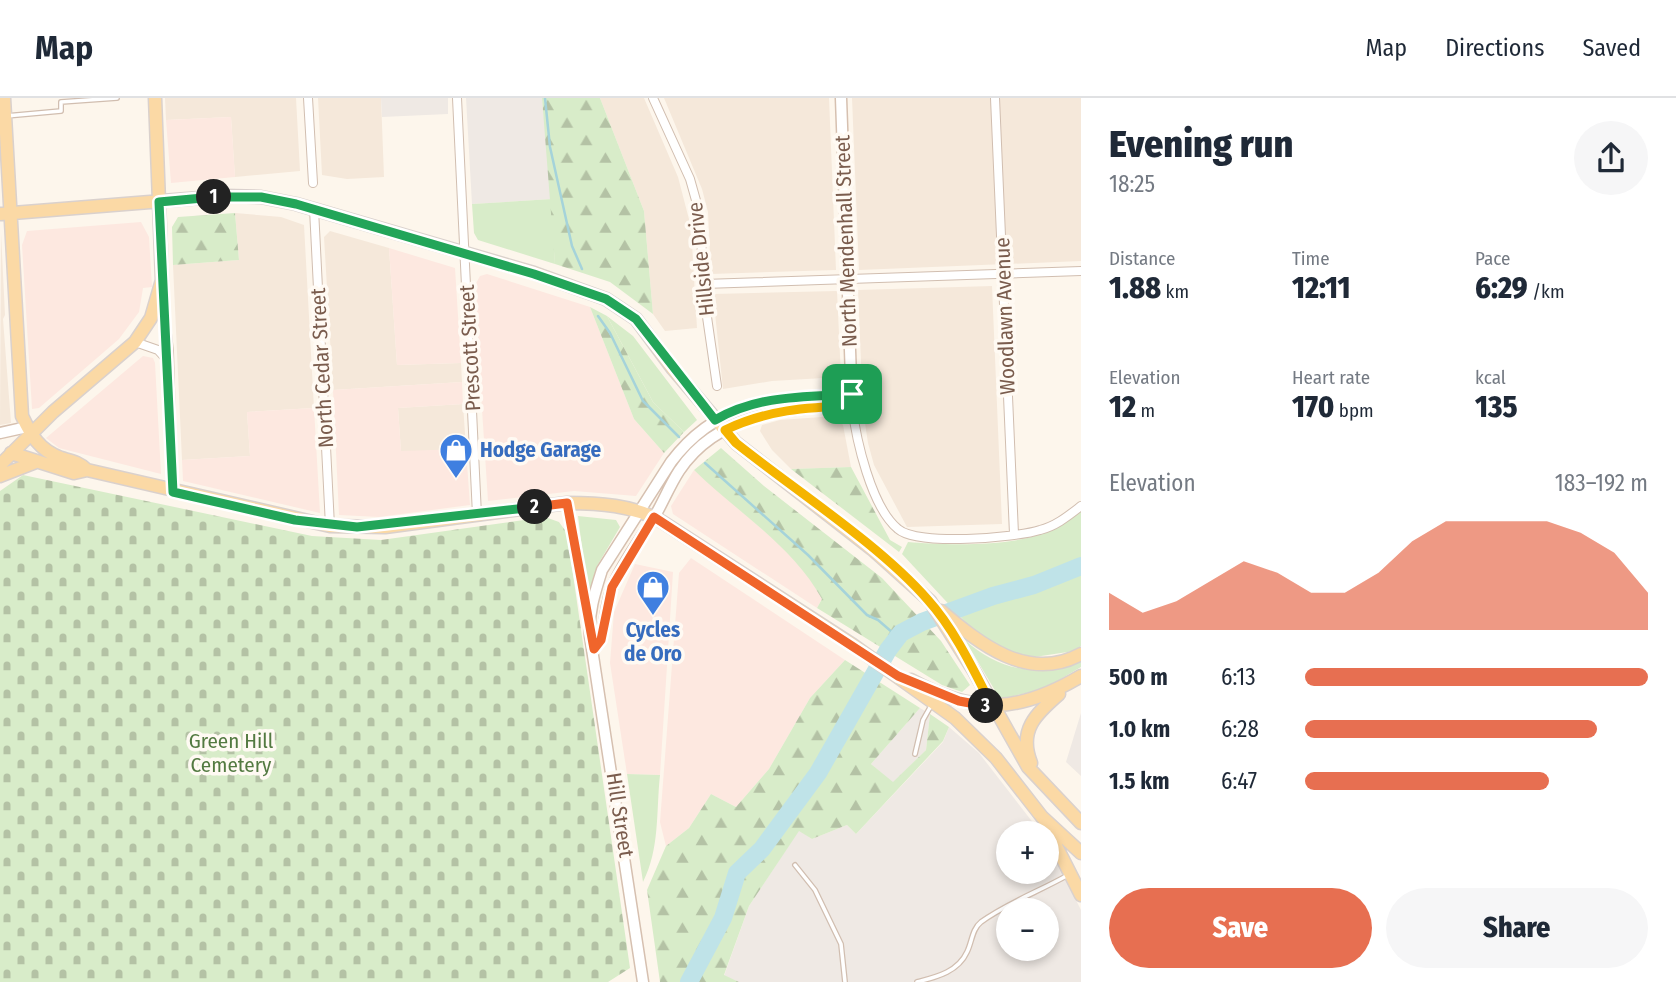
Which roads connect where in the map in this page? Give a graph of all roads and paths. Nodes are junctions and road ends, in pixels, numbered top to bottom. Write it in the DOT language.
graph roads {
  1 [pos="117,98"];
  2 [pos="155,98"];
  3 [pos="308,98"];
  4 [pos="457,98"];
  5 [pos="653,98"];
  6 [pos="841,98"];
  7 [pos="995,98"];
  8 [pos="3,111"];
  9 [pos="3,158"];
  10 [pos="4,182"];
  11 [pos="313,183"];
  12 [pos="159,202"];
  13 [pos="314,209"];
  14 [pos="5,213"];
  15 [pos="466,254"];
  16 [pos="1081,271"];
  17 [pos="1004,274"];
  18 [pos="848,280"];
  19 [pos="704,284"];
  20 [pos="162,289"];
  21 [pos="135,342"];
  22 [pos="168,361"];
  23 [pos="717,386"];
  24 [pos="852,400"];
  25 [pos="715,420"];
  26 [pos="725,430"];
  27 [pos="29,431"];
  28 [pos="0,433"];
  29 [pos="6,451"];
  30 [pos="36,462"];
  31 [pos="0,465"];
  32 [pos="87,470"];
  33 [pos="0,476"];
  34 [pos="173,492"];
  35 [pos="567,503"];
  36 [pos="1081,506"];
  37 [pos="641,511"];
  38 [pos="477,515"];
  39 [pos="654,517"];
  40 [pos="330,526"];
  41 [pos="1014,534"];
  42 [pos="589,625"];
  43 [pos="952,626"];
  44 [pos="594,649"];
  45 [pos="1081,654"];
  46 [pos="898,676"];
  47 [pos="1081,676"];
  48 [pos="932,703"];
  49 [pos="992,706"];
  50 [pos="915,754"];
  51 [pos="1036,776"];
  52 [pos="1042,817"];
  53 [pos="1043,821"];
  54 [pos="1081,823"];
  55 [pos="1081,853"];
  56 [pos="1059,860"];
  57 [pos="795,865"];
  58 [pos="1069,874"];
  59 [pos="1081,895"];
  60 [pos="1028,898"];
  61 [pos="996,916"];
  62 [pos="643,982"];
  63 [pos="845,982"];
  64 [pos="917,982"];
  1 -- 8 [label="lane"];
  2 -- 12 [label="main road"];
  3 -- 11 [label="street"];
  4 -- 15 [label="street, Prescott Street"];
  5 -- 19 [label="street, Hillside Drive"];
  6 -- 18 [label="street, North Mendenhall Street"];
  7 -- 17 [label="street, Woodlawn Avenue"];
  8 -- 9 [label="main road"];
  9 -- 10 [label="main road"];
  10 -- 14 [label="main road"];
  12 -- 13 [label="main road"];
  12 -- 14 [label="main road"];
  12 -- 20 [label="main road"];
  13 -- 15 [label="main road"];
  13 -- 40 [label="street, North Cedar Street"];
  14 -- 27 [label="main road"];
  15 -- 25 [label="main road"];
  15 -- 38 [label="street, Prescott Street"];
  16 -- 17 [label="street"];
  17 -- 18 [label="street"];
  17 -- 41 [label="street, Woodlawn Avenue"];
  18 -- 19 [label="street"];
  18 -- 24 [label="street, North Mendenhall Street"];
  19 -- 23 [label="street, Hillside Drive"];
  20 -- 21 [label="main road"];
  20 -- 22 [label="street"];
  21 -- 22 [label="street"];
  21 -- 27 [label="main road"];
  22 -- 34 [label="street"];
  24 -- 25 [label="street, Hill Street"];
  24 -- 26 [label="street, Hill Street"];
  24 -- 41 [label="street, North Mendenhall Street"];
  25 -- 26 [label="main road"];
  25 -- 37 [label="street, Hill Street"];
  26 -- 39 [label="street, Hill Street"];
  26 -- 43 [label="main road"];
  27 -- 28 [label="street"];
  27 -- 29 [label="main road"];
  27 -- 32 [label="main road"];
  29 -- 30 [label="main road"];
  29 -- 31 [label="main road"];
  30 -- 32 [label="main road"];
  30 -- 33 [label="main road"];
  32 -- 34 [label="main road"];
  34 -- 40 [label="main road"];
  35 -- 37 [label="main road"];
  35 -- 38 [label="main road"];
  35 -- 42 [label="street, Hill Street"];
  36 -- 41 [label="street"];
  37 -- 39 [label="main road"];
  37 -- 42 [label="street, Hill Street"];
  38 -- 40 [label="main road"];
  39 -- 44 [label="street, Hill Street"];
  39 -- 46 [label="main road"];
  42 -- 44 [label="street, Hill Street"];
  43 -- 45 [label="main road"];
  43 -- 49 [label="main road"];
  44 -- 62 [label="street, Hill Street"];
  46 -- 48 [label="main road"];
  46 -- 49 [label="main road"];
  47 -- 49 [label="main road"];
  47 -- 51 [label="main road"];
  48 -- 50 [label="lane"];
  48 -- 52 [label="main road"];
  49 -- 51 [label="main road"];
  51 -- 54 [label="main road"];
  52 -- 53 [label="main road"];
  52 -- 55 [label="main road"];
  56 -- 58 [label="main road"];
  57 -- 63 [label="lane"];
  58 -- 59 [label="main road"];
  58 -- 60 [label="lane"];
  61 -- 64 [label="lane"];
}
